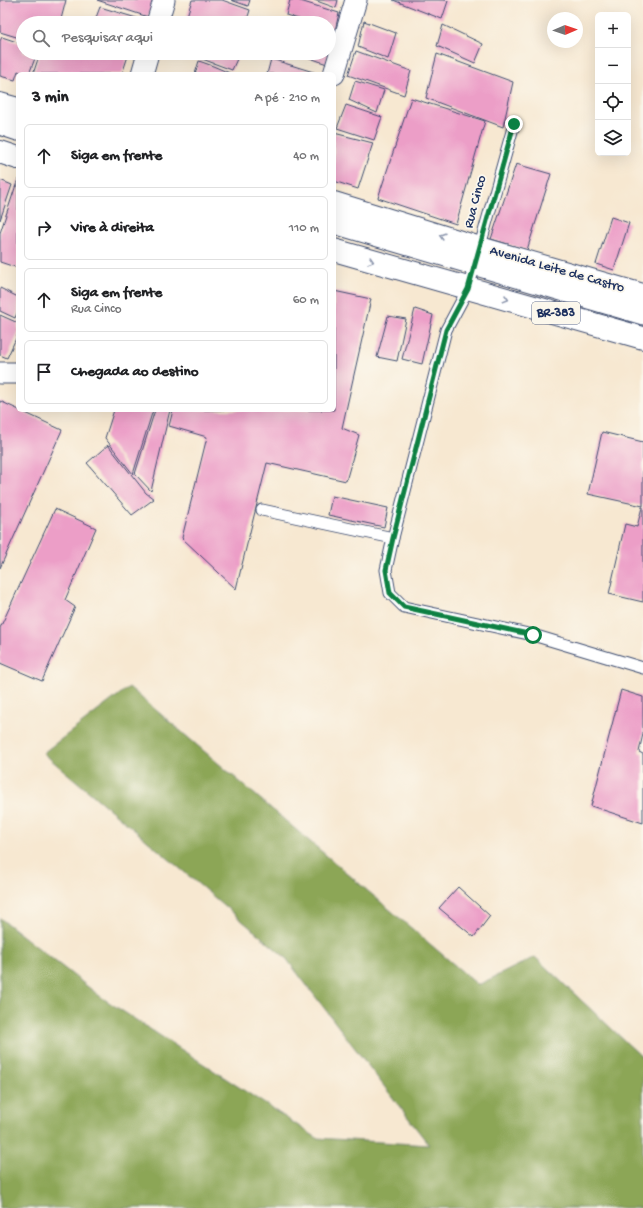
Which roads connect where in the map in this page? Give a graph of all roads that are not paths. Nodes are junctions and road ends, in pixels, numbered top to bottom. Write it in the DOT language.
graph roads {
  1 [pos="164,0"];
  2 [pos="356,0"];
  3 [pos="159,16"];
  4 [pos="146,60"];
  5 [pos="143,72"];
  6 [pos="335,72"];
  7 [pos="0,104"];
  8 [pos="16,108"];
  9 [pos="0,124"];
  10 [pos="514,124"];
  11 [pos="16,129"];
  12 [pos="0,152"];
  13 [pos="16,157"];
  14 [pos="336,204"];
  15 [pos="336,223"];
  16 [pos="336,251"];
  17 [pos="477,256"];
  18 [pos="468,289"];
  19 [pos="643,295"];
  20 [pos="643,314"];
  21 [pos="643,338"];
  22 [pos="0,373"];
  23 [pos="16,373"];
  24 [pos="262,510"];
  25 [pos="393,538"];
  26 [pos="643,668"];
  1 -- 3 [label="street"];
  2 -- 6 [label="street"];
  4 -- 5 [label="street"];
  7 -- 8 [label="highway"];
  9 -- 11 [label="street"];
  10 -- 17 [label="lane, Rua Cinco"];
  12 -- 13 [label="highway"];
  17 -- 14 [label="highway, Avenida Leite de Castro, one-way"];
  15 -- 17 [label="street"];
  16 -- 18 [label="highway, BR-383, one-way"];
  17 -- 18 [label="lane, Rua Cinco"];
  17 -- 19 [label="highway, Avenida Leite de Castro"];
  17 -- 20 [label="street"];
  18 -- 21 [label="highway, BR-383, one-way"];
  18 -- 25 [label="lane, Rua Cinco"];
  22 -- 23 [label="street"];
  24 -- 25 [label="lane"];
  25 -- 26 [label="lane, Rua Cinco"];
}
